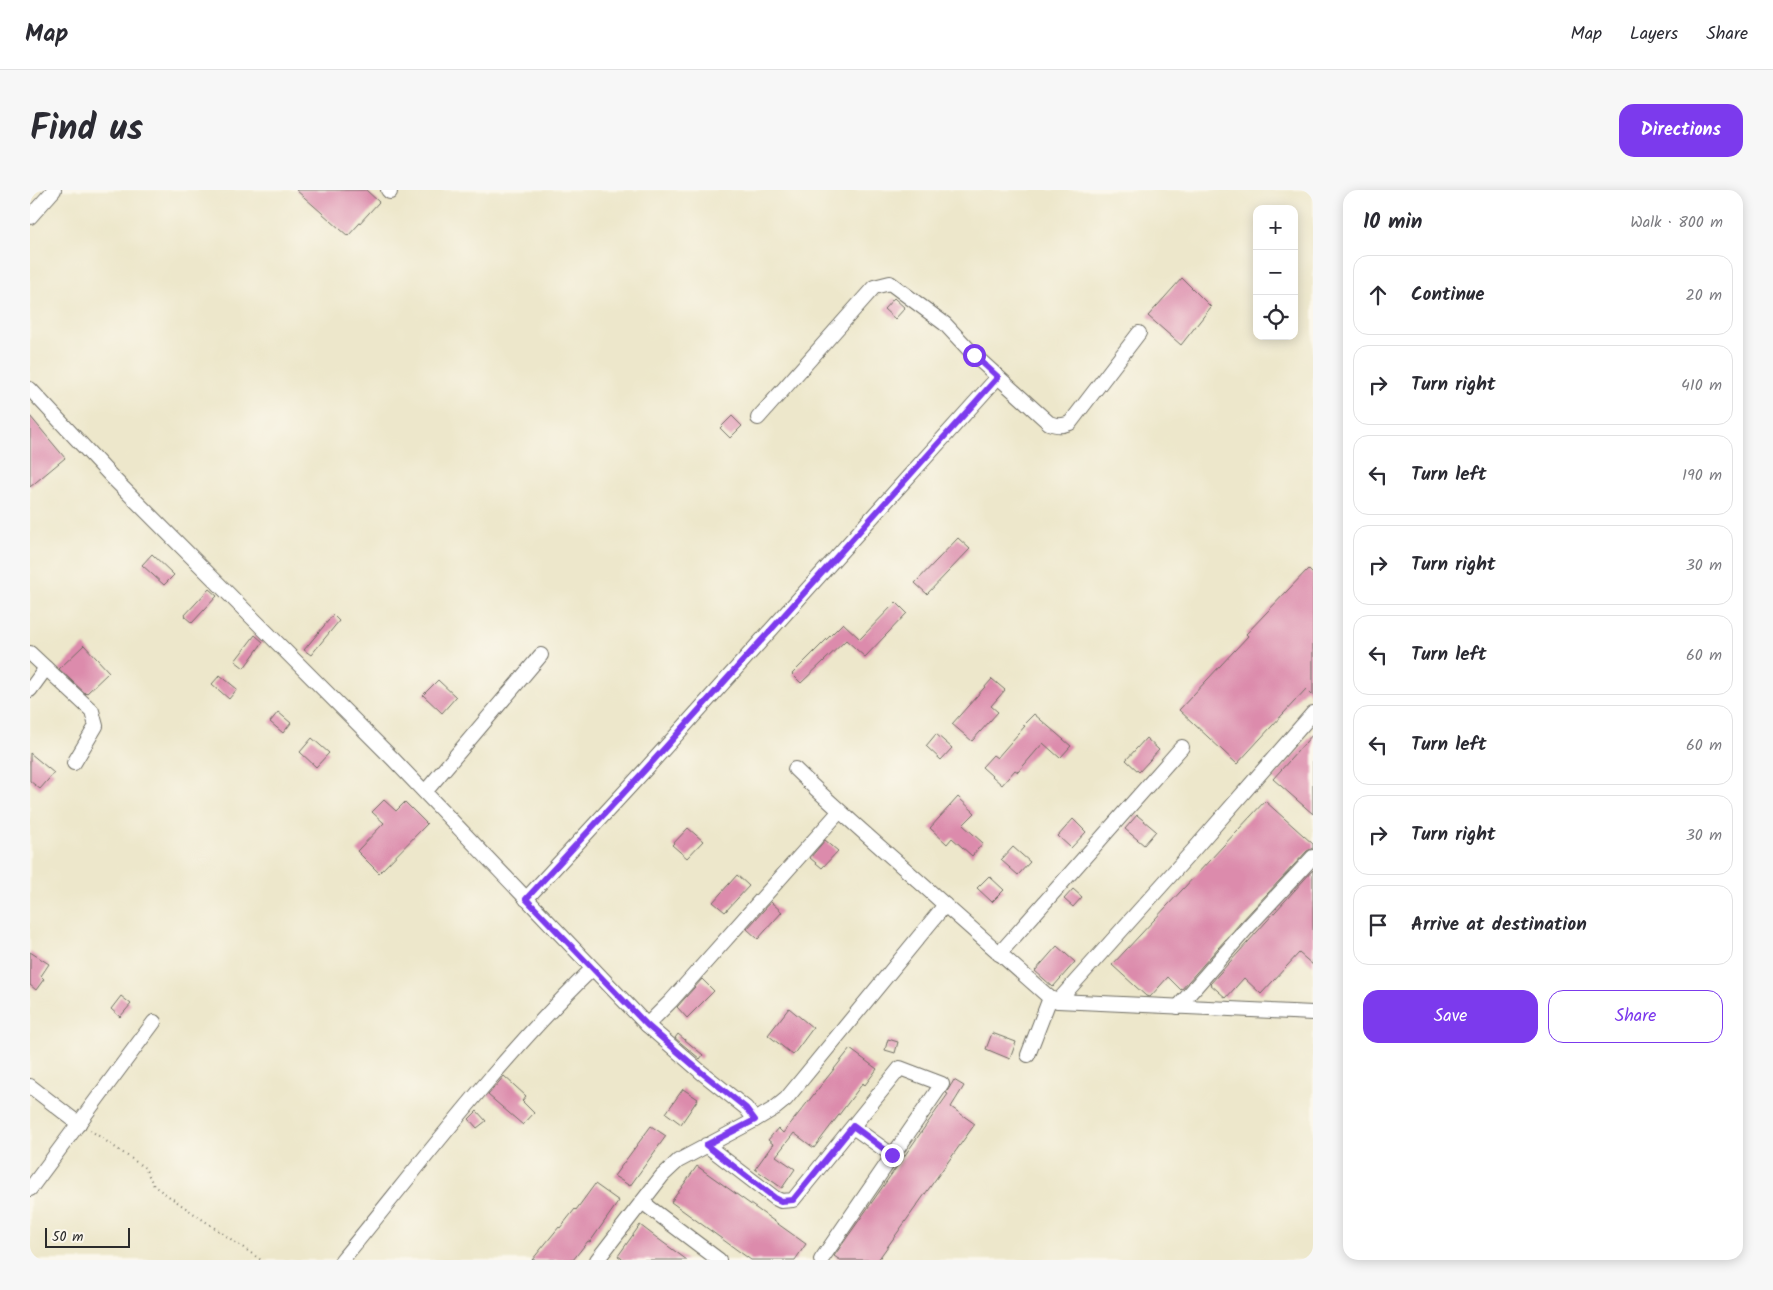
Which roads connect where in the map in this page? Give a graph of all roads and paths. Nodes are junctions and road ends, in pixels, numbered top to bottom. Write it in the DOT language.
graph roads {
  1 [pos="54,190"];
  2 [pos="30,217"];
  3 [pos="1139,333"];
  4 [pos="998,377"];
  5 [pos="30,389"];
  6 [pos="758,418"];
  7 [pos="30,653"];
  8 [pos="541,655"];
  9 [pos="46,668"];
  10 [pos="30,690"];
  11 [pos="1313,713"];
  12 [pos="1182,747"];
  13 [pos="74,763"];
  14 [pos="794,769"];
  15 [pos="425,792"];
  16 [pos="839,812"];
  17 [pos="1313,857"];
  18 [pos="526,899"];
  19 [pos="945,905"];
  20 [pos="999,954"];
  21 [pos="592,969"];
  22 [pos="1054,1000"];
  23 [pos="1178,1007"];
  24 [pos="1313,1013"];
  25 [pos="154,1022"];
  26 [pos="647,1025"];
  27 [pos="1028,1055"];
  28 [pos="30,1086"];
  29 [pos="755,1120"];
  30 [pos="79,1124"];
  31 [pos="853,1126"];
  32 [pos="706,1145"];
  33 [pos="892,1155"];
  34 [pos="30,1189"];
  35 [pos="642,1202"];
  36 [pos="261,1260"];
  37 [pos="342,1260"];
  38 [pos="597,1260"];
  39 [pos="719,1260"];
  40 [pos="822,1260"];
  1 -- 2 [label="street"];
  3 -- 4 [label="street"];
  4 -- 6 [label="street"];
  4 -- 18 [label="street"];
  5 -- 15 [label="street"];
  7 -- 9 [label="street"];
  8 -- 15 [label="street"];
  9 -- 10 [label="street"];
  9 -- 13 [label="street"];
  11 -- 22 [label="street"];
  12 -- 20 [label="street"];
  14 -- 16 [label="street"];
  15 -- 18 [label="street"];
  16 -- 19 [label="street"];
  16 -- 26 [label="street"];
  17 -- 23 [label="street"];
  18 -- 21 [label="street"];
  19 -- 20 [label="street"];
  19 -- 29 [label="street"];
  20 -- 22 [label="street"];
  21 -- 26 [label="street"];
  21 -- 37 [label="street"];
  22 -- 23 [label="street"];
  22 -- 27 [label="street"];
  23 -- 24 [label="street"];
  25 -- 30 [label="street"];
  26 -- 29 [label="street"];
  28 -- 30 [label="street"];
  29 -- 32 [label="street"];
  30 -- 34 [label="street"];
  30 -- 36 [label="path"];
  31 -- 32 [label="street"];
  31 -- 33 [label="street"];
  31 -- 33 [label="street"];
  32 -- 35 [label="street"];
  33 -- 40 [label="street"];
  35 -- 38 [label="street"];
  35 -- 39 [label="street"];
}
